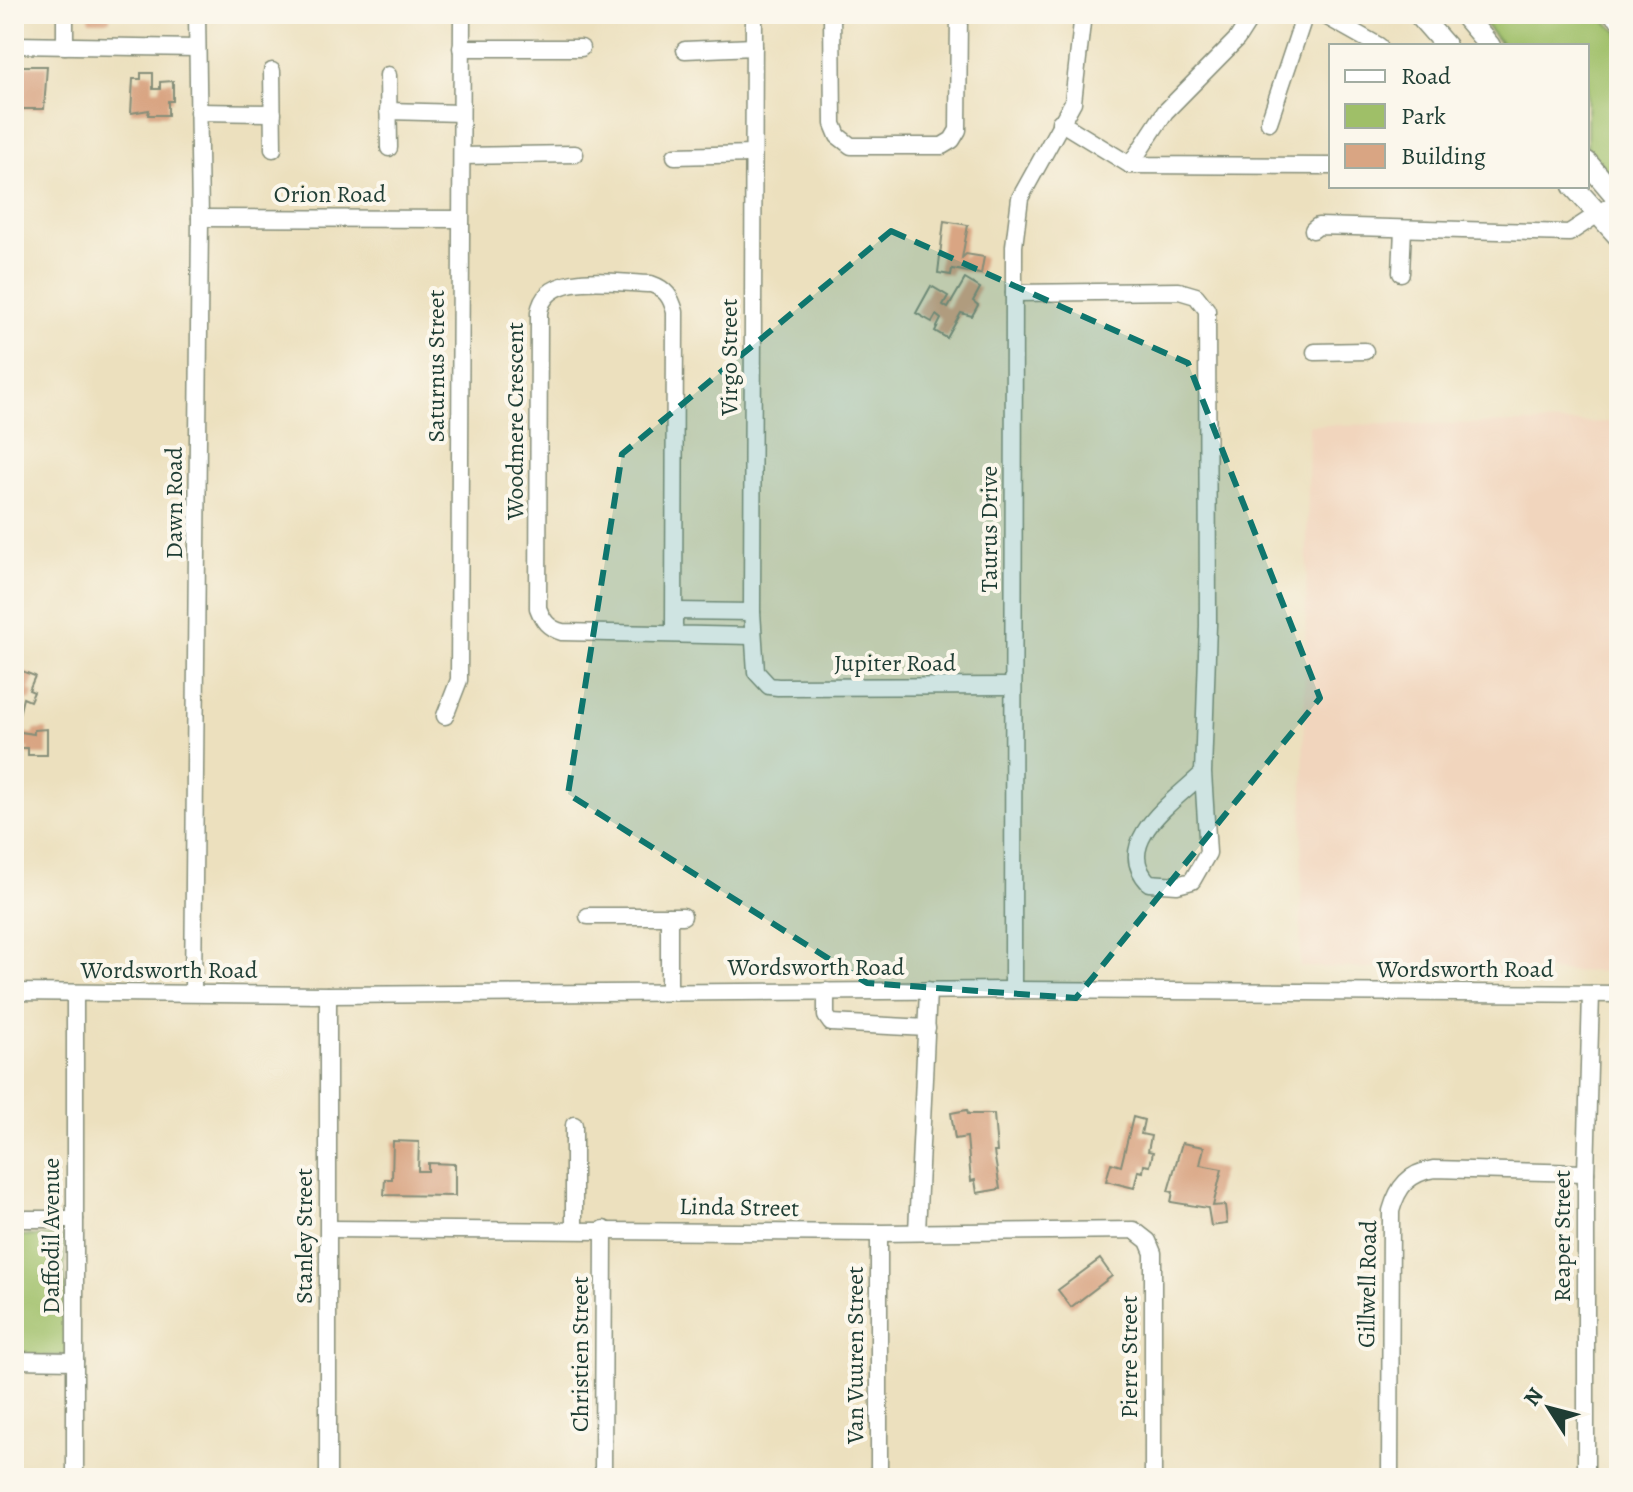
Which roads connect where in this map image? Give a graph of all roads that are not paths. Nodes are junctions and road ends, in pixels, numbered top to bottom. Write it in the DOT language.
graph roads {
  1 [pos="65,14"];
  2 [pos="197,14"];
  3 [pos="462,14"];
  4 [pos="754,14"];
  5 [pos="832,14"];
  6 [pos="959,14"];
  7 [pos="1083,14"];
  8 [pos="1253,14"];
  9 [pos="1305,14"];
  10 [pos="1322,14"];
  11 [pos="1418,14"];
  12 [pos="1462,14"];
  13 [pos="1611,14"];
  14 [pos="1619,20"];
  15 [pos="1440,40"];
  16 [pos="1375,44"];
  17 [pos="1488,44"];
  18 [pos="14,45"];
  19 [pos="65,46"];
  20 [pos="754,47"];
  21 [pos="197,48"];
  22 [pos="461,48"];
  23 [pos="581,48"];
  24 [pos="685,50"];
  25 [pos="272,71"];
  26 [pos="388,75"];
  27 [pos="388,111"];
  28 [pos="198,112"];
  29 [pos="273,113"];
  30 [pos="461,113"];
  31 [pos="1060,122"];
  32 [pos="1269,122"];
  33 [pos="389,148"];
  34 [pos="273,149"];
  35 [pos="575,154"];
  36 [pos="753,154"];
  37 [pos="462,156"];
  38 [pos="675,156"];
  39 [pos="1589,164"];
  40 [pos="1130,165"];
  41 [pos="1329,167"];
  42 [pos="1575,188"];
  43 [pos="1619,200"];
  44 [pos="1599,215"];
  45 [pos="200,218"];
  46 [pos="460,219"];
  47 [pos="1403,229"];
  48 [pos="1313,230"];
  49 [pos="1619,237"];
  50 [pos="1401,273"];
  51 [pos="1014,293"];
  52 [pos="1365,351"];
  53 [pos="1315,352"];
  54 [pos="675,611"];
  55 [pos="752,612"];
  56 [pos="674,632"];
  57 [pos="752,636"];
  58 [pos="1012,686"];
  59 [pos="778,687"];
  60 [pos="445,716"];
  61 [pos="1203,773"];
  62 [pos="588,916"];
  63 [pos="928,990"];
  64 [pos="1013,990"];
  65 [pos="826,991"];
  66 [pos="14,992"];
  67 [pos="193,992"];
  68 [pos="669,992"];
  69 [pos="75,994"];
  70 [pos="1591,994"];
  71 [pos="1619,994"];
  72 [pos="328,995"];
  73 [pos="927,1028"];
  74 [pos="574,1125"];
  75 [pos="1586,1173"];
  76 [pos="14,1219"];
  77 [pos="75,1219"];
  78 [pos="574,1228"];
  79 [pos="329,1229"];
  80 [pos="604,1229"];
  81 [pos="917,1232"];
  82 [pos="879,1233"];
  83 [pos="1146,1238"];
  84 [pos="14,1360"];
  85 [pos="75,1361"];
  86 [pos="75,1478"];
  87 [pos="328,1478"];
  88 [pos="603,1478"];
  89 [pos="879,1478"];
  90 [pos="1153,1478"];
  91 [pos="1390,1478"];
  92 [pos="1586,1478"];
  1 -- 19 [label="street"];
  2 -- 21 [label="street, Dawn Road"];
  3 -- 22 [label="street, Saturnus Street"];
  4 -- 20 [label="street, Virgo Street"];
  5 -- 6 [label="street"];
  7 -- 31 [label="street, Taurus Drive"];
  8 -- 40 [label="street"];
  9 -- 32 [label="street"];
  10 -- 16 [label="street"];
  11 -- 15 [label="main road"];
  12 -- 15 [label="main road"];
  12 -- 17 [label="main road"];
  13 -- 14 [label="street"];
  18 -- 19 [label="street"];
  19 -- 21 [label="street"];
  20 -- 24 [label="street"];
  20 -- 36 [label="street, Virgo Street"];
  21 -- 28 [label="street, Dawn Road"];
  22 -- 23 [label="street"];
  22 -- 30 [label="street, Saturnus Street"];
  25 -- 29 [label="street"];
  26 -- 27 [label="street"];
  27 -- 30 [label="street"];
  27 -- 33 [label="street"];
  28 -- 29 [label="street"];
  28 -- 45 [label="street, Dawn Road"];
  29 -- 34 [label="street"];
  30 -- 37 [label="street, Saturnus Street"];
  31 -- 40 [label="street"];
  31 -- 51 [label="street, Taurus Drive"];
  35 -- 37 [label="street"];
  36 -- 38 [label="street"];
  36 -- 55 [label="street, Virgo Street"];
  37 -- 46 [label="street, Saturnus Street"];
  39 -- 43 [label="main road"];
  40 -- 41 [label="street"];
  42 -- 44 [label="main road"];
  43 -- 44 [label="street"];
  44 -- 47 [label="street"];
  44 -- 49 [label="main road"];
  45 -- 46 [label="street, Orion Road"];
  45 -- 67 [label="street, Dawn Road"];
  46 -- 60 [label="street, Saturnus Street"];
  47 -- 48 [label="street"];
  47 -- 50 [label="street"];
  51 -- 58 [label="street, Taurus Drive"];
  51 -- 61 [label="street"];
  52 -- 53 [label="street"];
  54 -- 55 [label="street"];
  54 -- 56 [label="street, Woodmere Crescent"];
  54 -- 56 [label="street, Woodmere Crescent"];
  55 -- 57 [label="street, Virgo Street"];
  56 -- 57 [label="street, Woodmere Crescent"];
  57 -- 59 [label="street, Virgo Street"];
  58 -- 59 [label="street, Jupiter Road"];
  58 -- 64 [label="street, Taurus Drive"];
  61 -- 61 [label="street"];
  62 -- 68 [label="street"];
  63 -- 64 [label="street, Wordsworth Road"];
  63 -- 65 [label="street, Wordsworth Road"];
  63 -- 73 [label="street"];
  64 -- 70 [label="street, Wordsworth Road"];
  65 -- 68 [label="street, Wordsworth Road"];
  65 -- 73 [label="street"];
  66 -- 69 [label="street, Wordsworth Road"];
  67 -- 69 [label="street, Wordsworth Road"];
  67 -- 72 [label="street, Wordsworth Road"];
  68 -- 72 [label="street, Wordsworth Road"];
  69 -- 77 [label="street, Daffodil Avenue"];
  70 -- 71 [label="street, Wordsworth Road"];
  70 -- 75 [label="street, Reaper Street"];
  72 -- 79 [label="street, Stanley Street"];
  73 -- 81 [label="street"];
  74 -- 78 [label="street"];
  75 -- 91 [label="street, Gillwell Road"];
  75 -- 92 [label="street, Reaper Street"];
  76 -- 77 [label="street"];
  77 -- 85 [label="street, Daffodil Avenue"];
  78 -- 79 [label="street, Linda Street"];
  78 -- 80 [label="street, Linda Street"];
  79 -- 87 [label="street, Stanley Street"];
  80 -- 82 [label="street, Linda Street"];
  80 -- 88 [label="street, Christien Street"];
  81 -- 82 [label="street, Linda Street"];
  81 -- 83 [label="street, Linda Street"];
  82 -- 89 [label="street, Van Vuuren Street"];
  83 -- 90 [label="street, Pierre Street"];
  84 -- 85 [label="street"];
  85 -- 86 [label="street, Daffodil Avenue"];
}
